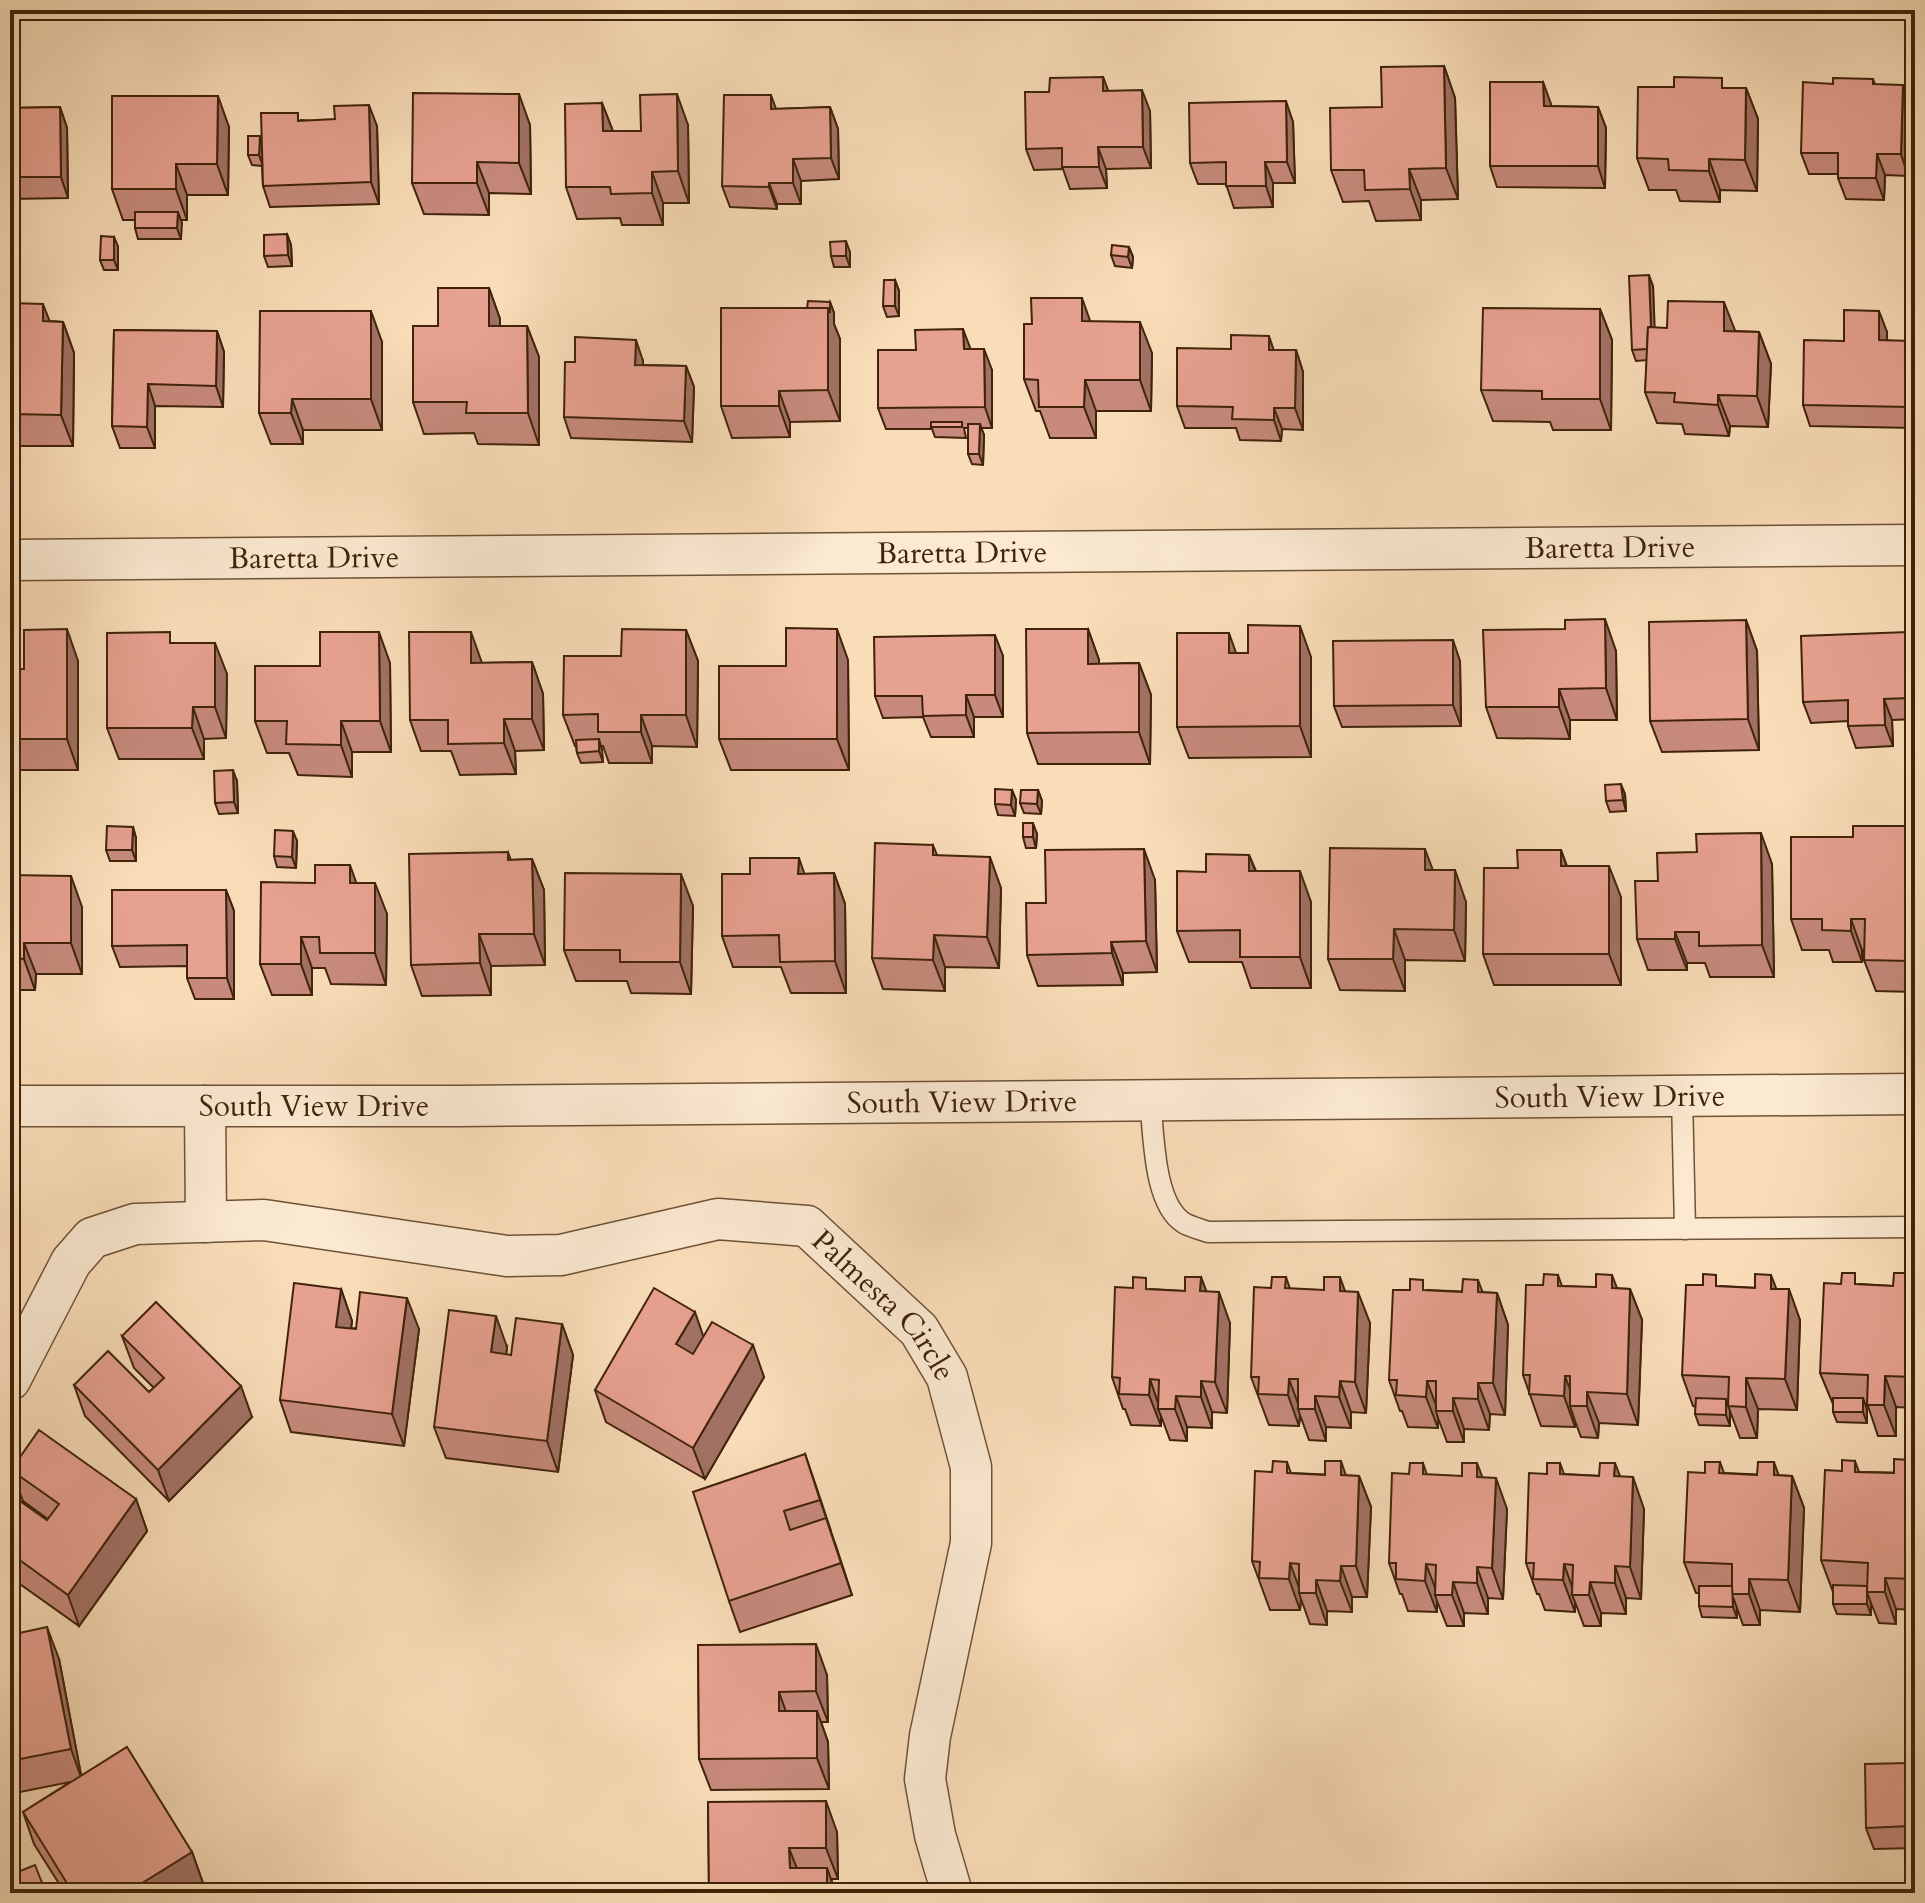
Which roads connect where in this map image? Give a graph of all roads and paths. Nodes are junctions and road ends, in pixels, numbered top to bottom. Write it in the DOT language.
graph roads {
  1 [pos="1915,545"];
  2 [pos="10,560"];
  3 [pos="1915,1094"];
  4 [pos="1682,1096"];
  5 [pos="1150,1100"];
  6 [pos="10,1106"];
  7 [pos="205,1106"];
  8 [pos="206,1222"];
  9 [pos="1915,1227"];
  10 [pos="1685,1229"];
  11 [pos="10,1380"];
  12 [pos="952,1893"];
  1 -- 2 [label="street, Baretta Drive"];
  3 -- 4 [label="street, South View Drive"];
  4 -- 5 [label="street, South View Drive"];
  4 -- 10 [label="lane"];
  5 -- 7 [label="street, South View Drive"];
  5 -- 10 [label="lane"];
  6 -- 7 [label="street, South View Drive"];
  7 -- 8 [label="street"];
  8 -- 11 [label="street, Palmesta Circle"];
  8 -- 12 [label="street, Palmesta Circle"];
  9 -- 10 [label="lane"];
}
